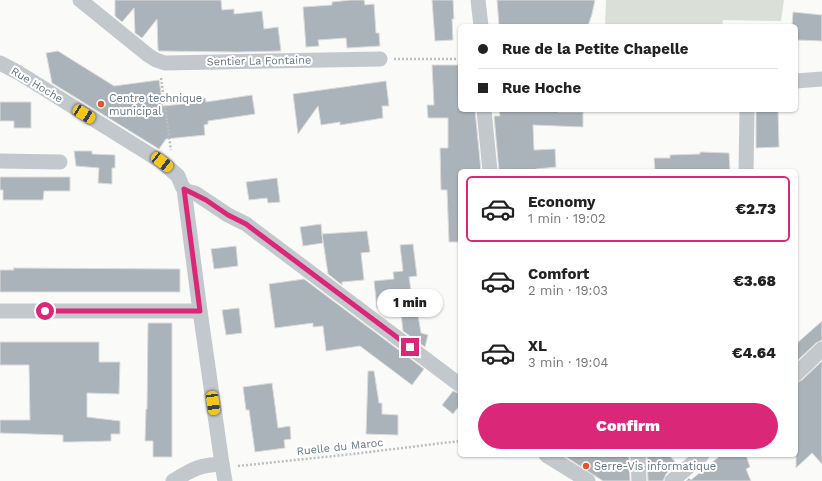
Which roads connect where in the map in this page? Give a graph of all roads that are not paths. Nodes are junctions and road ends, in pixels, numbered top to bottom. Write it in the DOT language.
graph roads {
  1 [pos="80,0"];
  2 [pos="478,0"];
  3 [pos="481,24"];
  4 [pos="380,59"];
  5 [pos="0,64"];
  6 [pos="822,79"];
  7 [pos="798,81"];
  8 [pos="484,112"];
  9 [pos="747,112"];
  10 [pos="0,161"];
  11 [pos="60,162"];
  12 [pos="490,169"];
  13 [pos="746,169"];
  14 [pos="184,189"];
  15 [pos="0,311"];
  16 [pos="200,311"];
  17 [pos="822,349"];
  18 [pos="798,372"];
  19 [pos="458,383"];
  20 [pos="549,457"];
  21 [pos="638,457"];
  22 [pos="700,457"];
  23 [pos="222,464"];
  24 [pos="173,481"];
  25 [pos="225,481"];
  26 [pos="588,481"];
  27 [pos="639,481"];
  28 [pos="672,481"];
  1 -- 4 [label="street, Sentier La Fontaine"];
  2 -- 3 [label="street"];
  5 -- 14 [label="street, Rue Hoche"];
  6 -- 7 [label="street"];
  8 -- 12 [label="street"];
  9 -- 13 [label="street"];
  10 -- 11 [label="street"];
  14 -- 16 [label="street"];
  14 -- 19 [label="street"];
  15 -- 16 [label="street"];
  16 -- 23 [label="street"];
  17 -- 18 [label="street"];
  20 -- 26 [label="street"];
  21 -- 27 [label="street"];
  22 -- 28 [label="street"];
  23 -- 24 [label="street"];
  23 -- 25 [label="street"];
}
